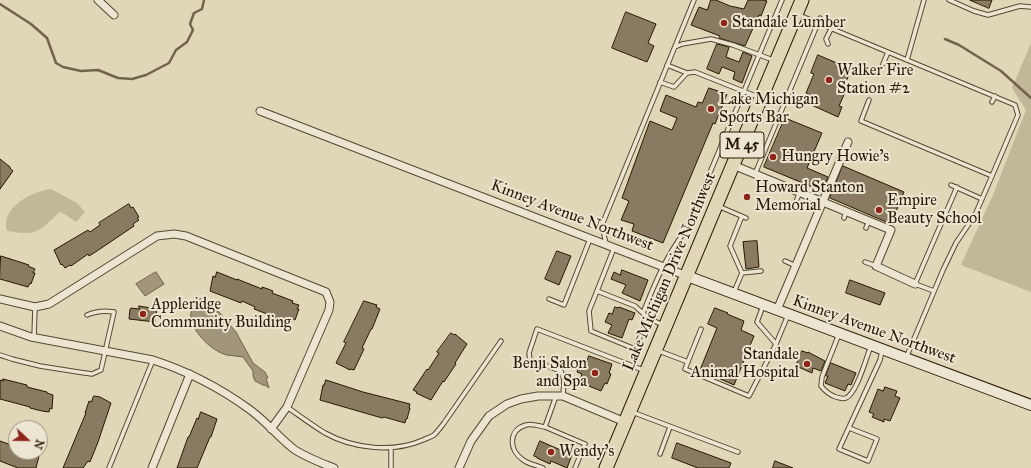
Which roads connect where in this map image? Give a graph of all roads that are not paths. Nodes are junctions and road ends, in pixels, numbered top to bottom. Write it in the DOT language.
graph roads {
  1 [pos="98,0"];
  2 [pos="694,0"];
  3 [pos="782,0"];
  4 [pos="802,0"];
  5 [pos="924,0"];
  6 [pos="949,0"];
  7 [pos="1031,7"];
  8 [pos="796,14"];
  9 [pos="114,15"];
  10 [pos="820,18"];
  11 [pos="817,23"];
  12 [pos="840,27"];
  13 [pos="831,29"];
  14 [pos="838,32"];
  15 [pos="863,36"];
  16 [pos="860,41"];
  17 [pos="828,44"];
  18 [pos="883,44"];
  19 [pos="675,46"];
  20 [pos="880,49"];
  21 [pos="888,52"];
  22 [pos="759,54"];
  23 [pos="907,60"];
  24 [pos="777,62"];
  25 [pos="667,64"];
  26 [pos="883,64"];
  27 [pos="687,73"];
  28 [pos="938,73"];
  29 [pos="936,78"];
  30 [pos="660,82"];
  31 [pos="744,91"];
  32 [pos="995,96"];
  33 [pos="761,99"];
  34 [pos="869,100"];
  35 [pos="992,102"];
  36 [pos="867,105"];
  37 [pos="873,107"];
  38 [pos="260,111"];
  39 [pos="850,142"];
  40 [pos="733,165"];
  41 [pos="755,174"];
  42 [pos="992,176"];
  43 [pos="951,185"];
  44 [pos="957,187"];
  45 [pos="982,199"];
  46 [pos="824,202"];
  47 [pos="716,205"];
  48 [pos="590,239"];
  49 [pos="606,245"];
  50 [pos="614,248"];
  51 [pos="785,261"];
  52 [pos="865,262"];
  53 [pos="796,266"];
  54 [pos="876,266"];
  55 [pos="662,267"];
  56 [pos="761,271"];
  57 [pos="742,273"];
  58 [pos="687,276"];
  59 [pos="915,284"];
  60 [pos="597,291"];
  61 [pos="934,291"];
  62 [pos="733,294"];
  63 [pos="0,299"];
  64 [pos="549,299"];
  65 [pos="764,305"];
  66 [pos="35,307"];
  67 [pos="777,310"];
  68 [pos="643,313"];
  69 [pos="788,314"];
  70 [pos="87,315"];
  71 [pos="648,318"];
  72 [pos="0,326"];
  73 [pos="666,326"];
  74 [pos="701,329"];
  75 [pos="839,334"];
  76 [pos="34,338"];
  77 [pos="501,342"];
  78 [pos="776,344"];
  79 [pos="871,345"];
  80 [pos="106,350"];
  81 [pos="656,350"];
  82 [pos="882,350"];
  83 [pos="0,355"];
  84 [pos="906,358"];
  85 [pos="154,360"];
  86 [pos="688,362"];
  87 [pos="647,371"];
  88 [pos="190,374"];
  89 [pos="560,396"];
  90 [pos="1031,405"];
  91 [pos="287,407"];
  92 [pos="628,417"];
  93 [pos="545,427"];
  94 [pos="670,427"];
  95 [pos="271,428"];
  96 [pos="849,428"];
  97 [pos="391,448"];
  98 [pos="738,452"];
  99 [pos="660,454"];
  100 [pos="109,468"];
  101 [pos="152,468"];
  102 [pos="334,468"];
  103 [pos="391,468"];
  104 [pos="459,468"];
  105 [pos="543,468"];
  106 [pos="575,468"];
  107 [pos="606,468"];
  1 -- 9 [label="street"];
  2 -- 19 [label="lane"];
  3 -- 22 [label="lane"];
  4 -- 8 [label="highway, Lake Michigan Drive Northwest / M 45"];
  5 -- 23 [label="lane"];
  6 -- 7 [label="lane"];
  8 -- 11 [label="lane"];
  8 -- 24 [label="highway, Lake Michigan Drive Northwest / M 45"];
  10 -- 11 [label="lane"];
  11 -- 13 [label="lane"];
  11 -- 41 [label="lane"];
  12 -- 14 [label="lane"];
  13 -- 14 [label="lane"];
  13 -- 17 [label="lane"];
  14 -- 16 [label="lane"];
  15 -- 16 [label="lane"];
  16 -- 20 [label="lane"];
  18 -- 20 [label="lane"];
  19 -- 22 [label="lane"];
  19 -- 25 [label="lane"];
  20 -- 21 [label="lane"];
  21 -- 23 [label="lane"];
  21 -- 26 [label="lane"];
  22 -- 24 [label="lane"];
  22 -- 31 [label="lane"];
  23 -- 28 [label="lane"];
  24 -- 33 [label="highway, Lake Michigan Drive Northwest / M 45"];
  25 -- 27 [label="lane"];
  25 -- 30 [label="lane"];
  27 -- 30 [label="lane"];
  27 -- 31 [label="lane"];
  28 -- 29 [label="lane"];
  28 -- 32 [label="lane"];
  30 -- 49 [label="lane"];
  31 -- 33 [label="lane"];
  31 -- 55 [label="lane"];
  32 -- 35 [label="lane"];
  32 -- 42 [label="lane"];
  33 -- 40 [label="highway, Lake Michigan Drive Northwest / M 45"];
  34 -- 36 [label="lane"];
  36 -- 37 [label="lane"];
  36 -- 42 [label="lane"];
  38 -- 48 [label="street, Kinney Avenue Northwest"];
  39 -- 46 [label="street"];
  40 -- 41 [label="street"];
  40 -- 47 [label="highway, Lake Michigan Drive Northwest / M 45"];
  41 -- 46 [label="street"];
  42 -- 45 [label="lane"];
  43 -- 44 [label="lane"];
  44 -- 45 [label="lane"];
  44 -- 59 [label="lane"];
  45 -- 61 [label="lane"];
  46 -- 53 [label="street"];
  46 -- 54 [label="street"];
  47 -- 57 [label="lane"];
  47 -- 58 [label="highway, Lake Michigan Drive Northwest / M 45"];
  48 -- 49 [label="street, Kinney Avenue Northwest"];
  48 -- 64 [label="lane"];
  49 -- 50 [label="street, Kinney Avenue Northwest"];
  50 -- 55 [label="street, Kinney Avenue Northwest"];
  50 -- 60 [label="lane"];
  51 -- 53 [label="lane"];
  52 -- 54 [label="lane"];
  53 -- 67 [label="street"];
  54 -- 59 [label="street"];
  55 -- 58 [label="street, Kinney Avenue Northwest"];
  55 -- 68 [label="lane"];
  56 -- 57 [label="lane"];
  57 -- 62 [label="lane"];
  58 -- 62 [label="street, Kinney Avenue Northwest"];
  58 -- 73 [label="highway, Lake Michigan Drive Northwest / M 45"];
  59 -- 61 [label="lane"];
  60 -- 68 [label="lane"];
  60 -- 71 [label="lane"];
  61 -- 84 [label="lane"];
  62 -- 65 [label="street, Kinney Avenue Northwest"];
  63 -- 66 [label="street"];
  65 -- 67 [label="street, Kinney Avenue Northwest"];
  65 -- 78 [label="lane"];
  66 -- 76 [label="lane"];
  66 -- 91 [label="street"];
  67 -- 69 [label="street, Kinney Avenue Northwest"];
  68 -- 71 [label="lane"];
  69 -- 75 [label="street, Kinney Avenue Northwest"];
  69 -- 78 [label="lane"];
  70 -- 80 [label="lane"];
  71 -- 73 [label="lane"];
  72 -- 76 [label="street"];
  73 -- 81 [label="highway, Lake Michigan Drive Northwest / M 45"];
  74 -- 86 [label="lane"];
  75 -- 79 [label="street, Kinney Avenue Northwest"];
  75 -- 79 [label="lane"];
  76 -- 80 [label="street"];
  77 -- 97 [label="lane"];
  78 -- 86 [label="lane"];
  79 -- 82 [label="street, Kinney Avenue Northwest"];
  80 -- 83 [label="lane"];
  80 -- 85 [label="street"];
  81 -- 86 [label="lane"];
  81 -- 87 [label="highway, Lake Michigan Drive Northwest / M 45"];
  82 -- 84 [label="street, Kinney Avenue Northwest"];
  82 -- 96 [label="lane"];
  84 -- 90 [label="street, Kinney Avenue Northwest"];
  85 -- 88 [label="street"];
  85 -- 100 [label="lane"];
  87 -- 89 [label="lane"];
  87 -- 92 [label="highway, Lake Michigan Drive Northwest / M 45"];
  88 -- 95 [label="street"];
  88 -- 101 [label="street"];
  89 -- 92 [label="street"];
  89 -- 93 [label="lane"];
  89 -- 104 [label="street"];
  91 -- 95 [label="street"];
  91 -- 97 [label="lane"];
  92 -- 94 [label="lane"];
  92 -- 107 [label="highway, Lake Michigan Drive Northwest / M 45"];
  93 -- 105 [label="lane"];
  93 -- 106 [label="lane"];
  94 -- 98 [label="lane"];
  94 -- 99 [label="lane"];
  95 -- 102 [label="street"];
  96 -- 96 [label="lane"];
  97 -- 103 [label="lane"];
}
